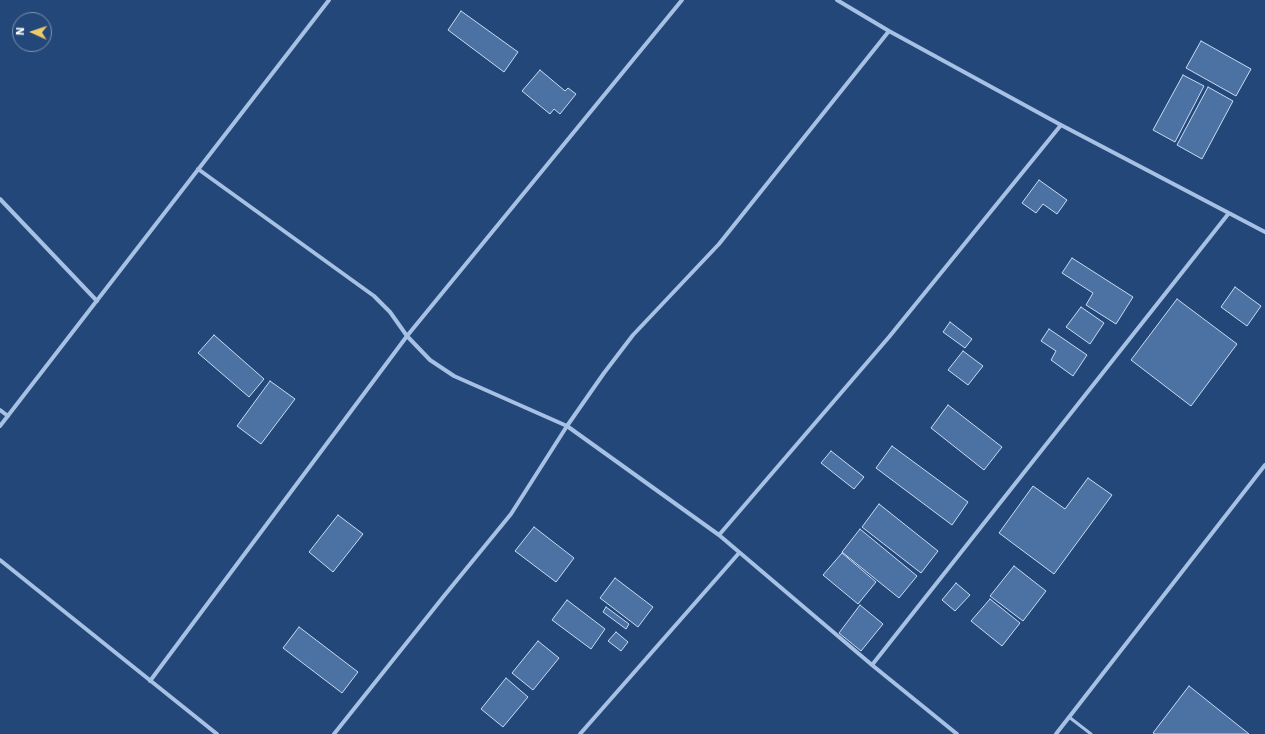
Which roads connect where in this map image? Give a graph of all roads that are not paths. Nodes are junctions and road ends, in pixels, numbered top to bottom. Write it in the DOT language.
graph roads {
  1 [pos="329,0"];
  2 [pos="682,0"];
  3 [pos="837,0"];
  4 [pos="889,31"];
  5 [pos="1061,125"];
  6 [pos="198,169"];
  7 [pos="0,199"];
  8 [pos="1229,213"];
  9 [pos="1265,232"];
  10 [pos="96,301"];
  11 [pos="407,336"];
  12 [pos="0,410"];
  13 [pos="8,416"];
  14 [pos="0,426"];
  15 [pos="567,426"];
  16 [pos="1265,465"];
  17 [pos="719,535"];
  18 [pos="739,553"];
  19 [pos="0,560"];
  20 [pos="872,665"];
  21 [pos="150,681"];
  22 [pos="1069,716"];
  23 [pos="217,734"];
  24 [pos="334,734"];
  25 [pos="580,734"];
  26 [pos="956,734"];
  27 [pos="1056,734"];
  28 [pos="1091,734"];
  1 -- 6 [label="street"];
  2 -- 11 [label="street"];
  3 -- 4 [label="street"];
  4 -- 5 [label="street"];
  4 -- 15 [label="street"];
  5 -- 8 [label="street"];
  5 -- 17 [label="street"];
  6 -- 10 [label="street"];
  6 -- 11 [label="street"];
  7 -- 10 [label="street"];
  8 -- 9 [label="street"];
  8 -- 20 [label="street"];
  10 -- 13 [label="street"];
  11 -- 15 [label="street"];
  11 -- 21 [label="street"];
  12 -- 13 [label="street"];
  13 -- 14 [label="street"];
  15 -- 17 [label="street"];
  15 -- 24 [label="street"];
  16 -- 22 [label="street"];
  17 -- 18 [label="street"];
  18 -- 20 [label="street"];
  18 -- 25 [label="street"];
  19 -- 21 [label="street"];
  20 -- 26 [label="street"];
  21 -- 23 [label="street"];
  22 -- 27 [label="street"];
  22 -- 28 [label="lane"];
}
